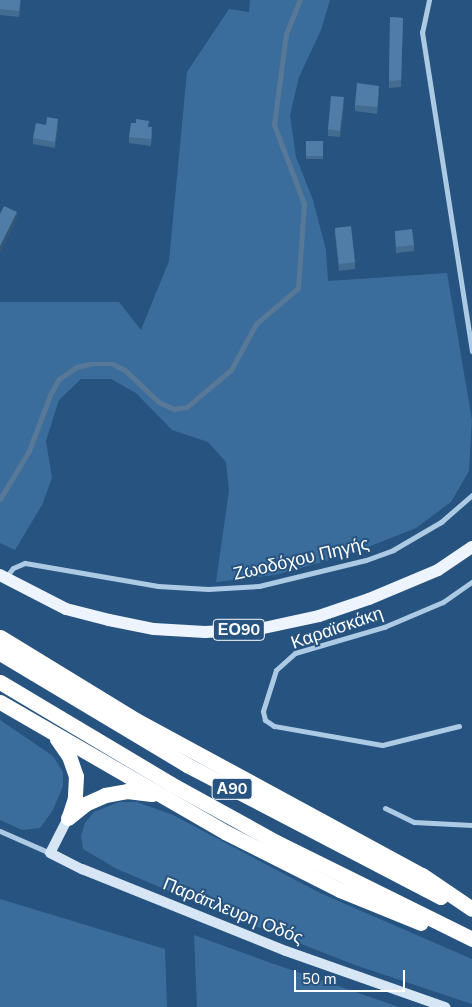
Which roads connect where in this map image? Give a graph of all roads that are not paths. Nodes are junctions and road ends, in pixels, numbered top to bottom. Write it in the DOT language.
graph roads {
  1 [pos="429,0"];
  2 [pos="472,351"];
  3 [pos="472,495"];
  4 [pos="472,547"];
  5 [pos="3,577"];
  6 [pos="472,582"];
  7 [pos="0,637"];
  8 [pos="0,653"];
  9 [pos="0,682"];
  10 [pos="0,702"];
  11 [pos="40,726"];
  12 [pos="459,726"];
  13 [pos="169,800"];
  14 [pos="385,808"];
  15 [pos="68,818"];
  16 [pos="472,825"];
  17 [pos="0,831"];
  18 [pos="50,853"];
  19 [pos="472,910"];
  20 [pos="472,940"];
  21 [pos="445,1007"];
  1 -- 2 [label="street"];
  3 -- 5 [label="street, Ζωοδόχου Πηγής"];
  4 -- 5 [label="main road, ΕΟ90"];
  6 -- 12 [label="street, Καραϊσκάκη"];
  7 -- 19 [label="highway"];
  8 -- 19 [label="highway, Α90"];
  9 -- 20 [label="highway, Α90"];
  10 -- 11 [label="highway"];
  11 -- 13 [label="highway"];
  11 -- 15 [label="highway"];
  13 -- 15 [label="highway"];
  13 -- 20 [label="highway"];
  14 -- 16 [label="street"];
  15 -- 18 [label="street"];
  17 -- 18 [label="street"];
  18 -- 21 [label="street, Παράπλευρη Οδός"];
}
